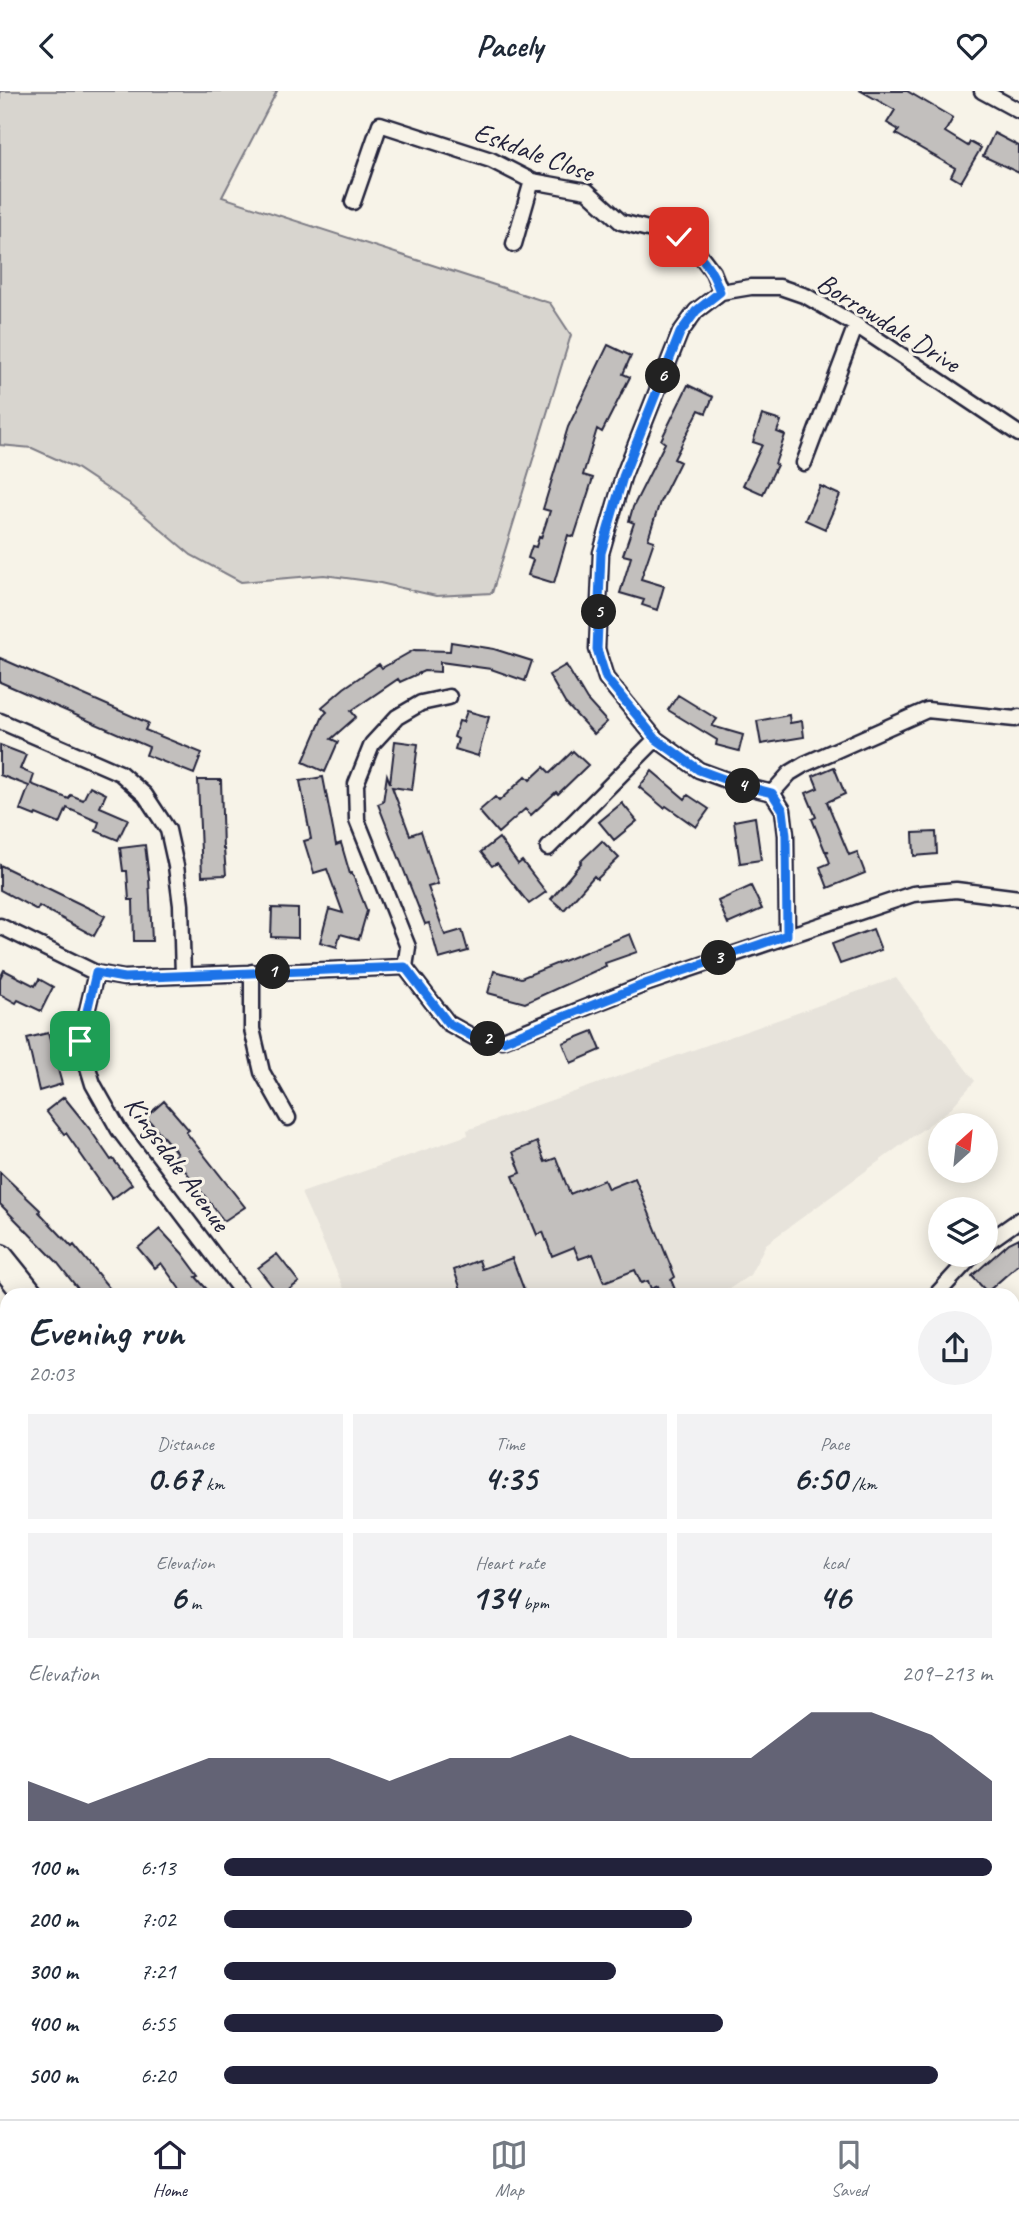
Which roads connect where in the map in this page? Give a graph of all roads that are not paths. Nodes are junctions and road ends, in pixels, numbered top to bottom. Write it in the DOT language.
graph roads {
  1 [pos="982,91"];
  2 [pos="1019,111"];
  3 [pos="532,181"];
  4 [pos="354,202"];
  5 [pos="514,244"];
  6 [pos="720,292"];
  7 [pos="856,325"];
  8 [pos="1019,434"];
  9 [pos="804,463"];
  10 [pos="449,697"];
  11 [pos="1019,717"];
  12 [pos="0,721"];
  13 [pos="656,739"];
  14 [pos="772,793"];
  15 [pos="548,848"];
  16 [pos="1019,898"];
  17 [pos="0,926"];
  18 [pos="787,935"];
  19 [pos="405,967"];
  20 [pos="252,972"];
  21 [pos="96,973"];
  22 [pos="183,977"];
  23 [pos="288,1118"];
  24 [pos="1019,1220"];
  25 [pos="998,1235"];
  26 [pos="0,1259"];
  27 [pos="962,1267"];
  28 [pos="23,1288"];
  29 [pos="239,1288"];
  30 [pos="942,1288"];
  1 -- 2 [label="street"];
  3 -- 4 [label="street, Eskdale Close"];
  3 -- 5 [label="street"];
  3 -- 6 [label="street, Eskdale Close"];
  6 -- 7 [label="street, Borrowdale Drive"];
  6 -- 13 [label="street"];
  7 -- 8 [label="street, Borrowdale Drive"];
  7 -- 9 [label="street"];
  10 -- 19 [label="street"];
  11 -- 14 [label="street"];
  12 -- 22 [label="street"];
  13 -- 14 [label="street"];
  13 -- 15 [label="street"];
  14 -- 18 [label="street"];
  16 -- 18 [label="street"];
  17 -- 21 [label="street"];
  18 -- 19 [label="street"];
  19 -- 20 [label="street"];
  20 -- 22 [label="street"];
  20 -- 23 [label="street"];
  21 -- 22 [label="street"];
  21 -- 29 [label="street, Kingsdale Avenue"];
  24 -- 25 [label="street"];
  26 -- 28 [label="highway"];
  27 -- 30 [label="street"];
}
